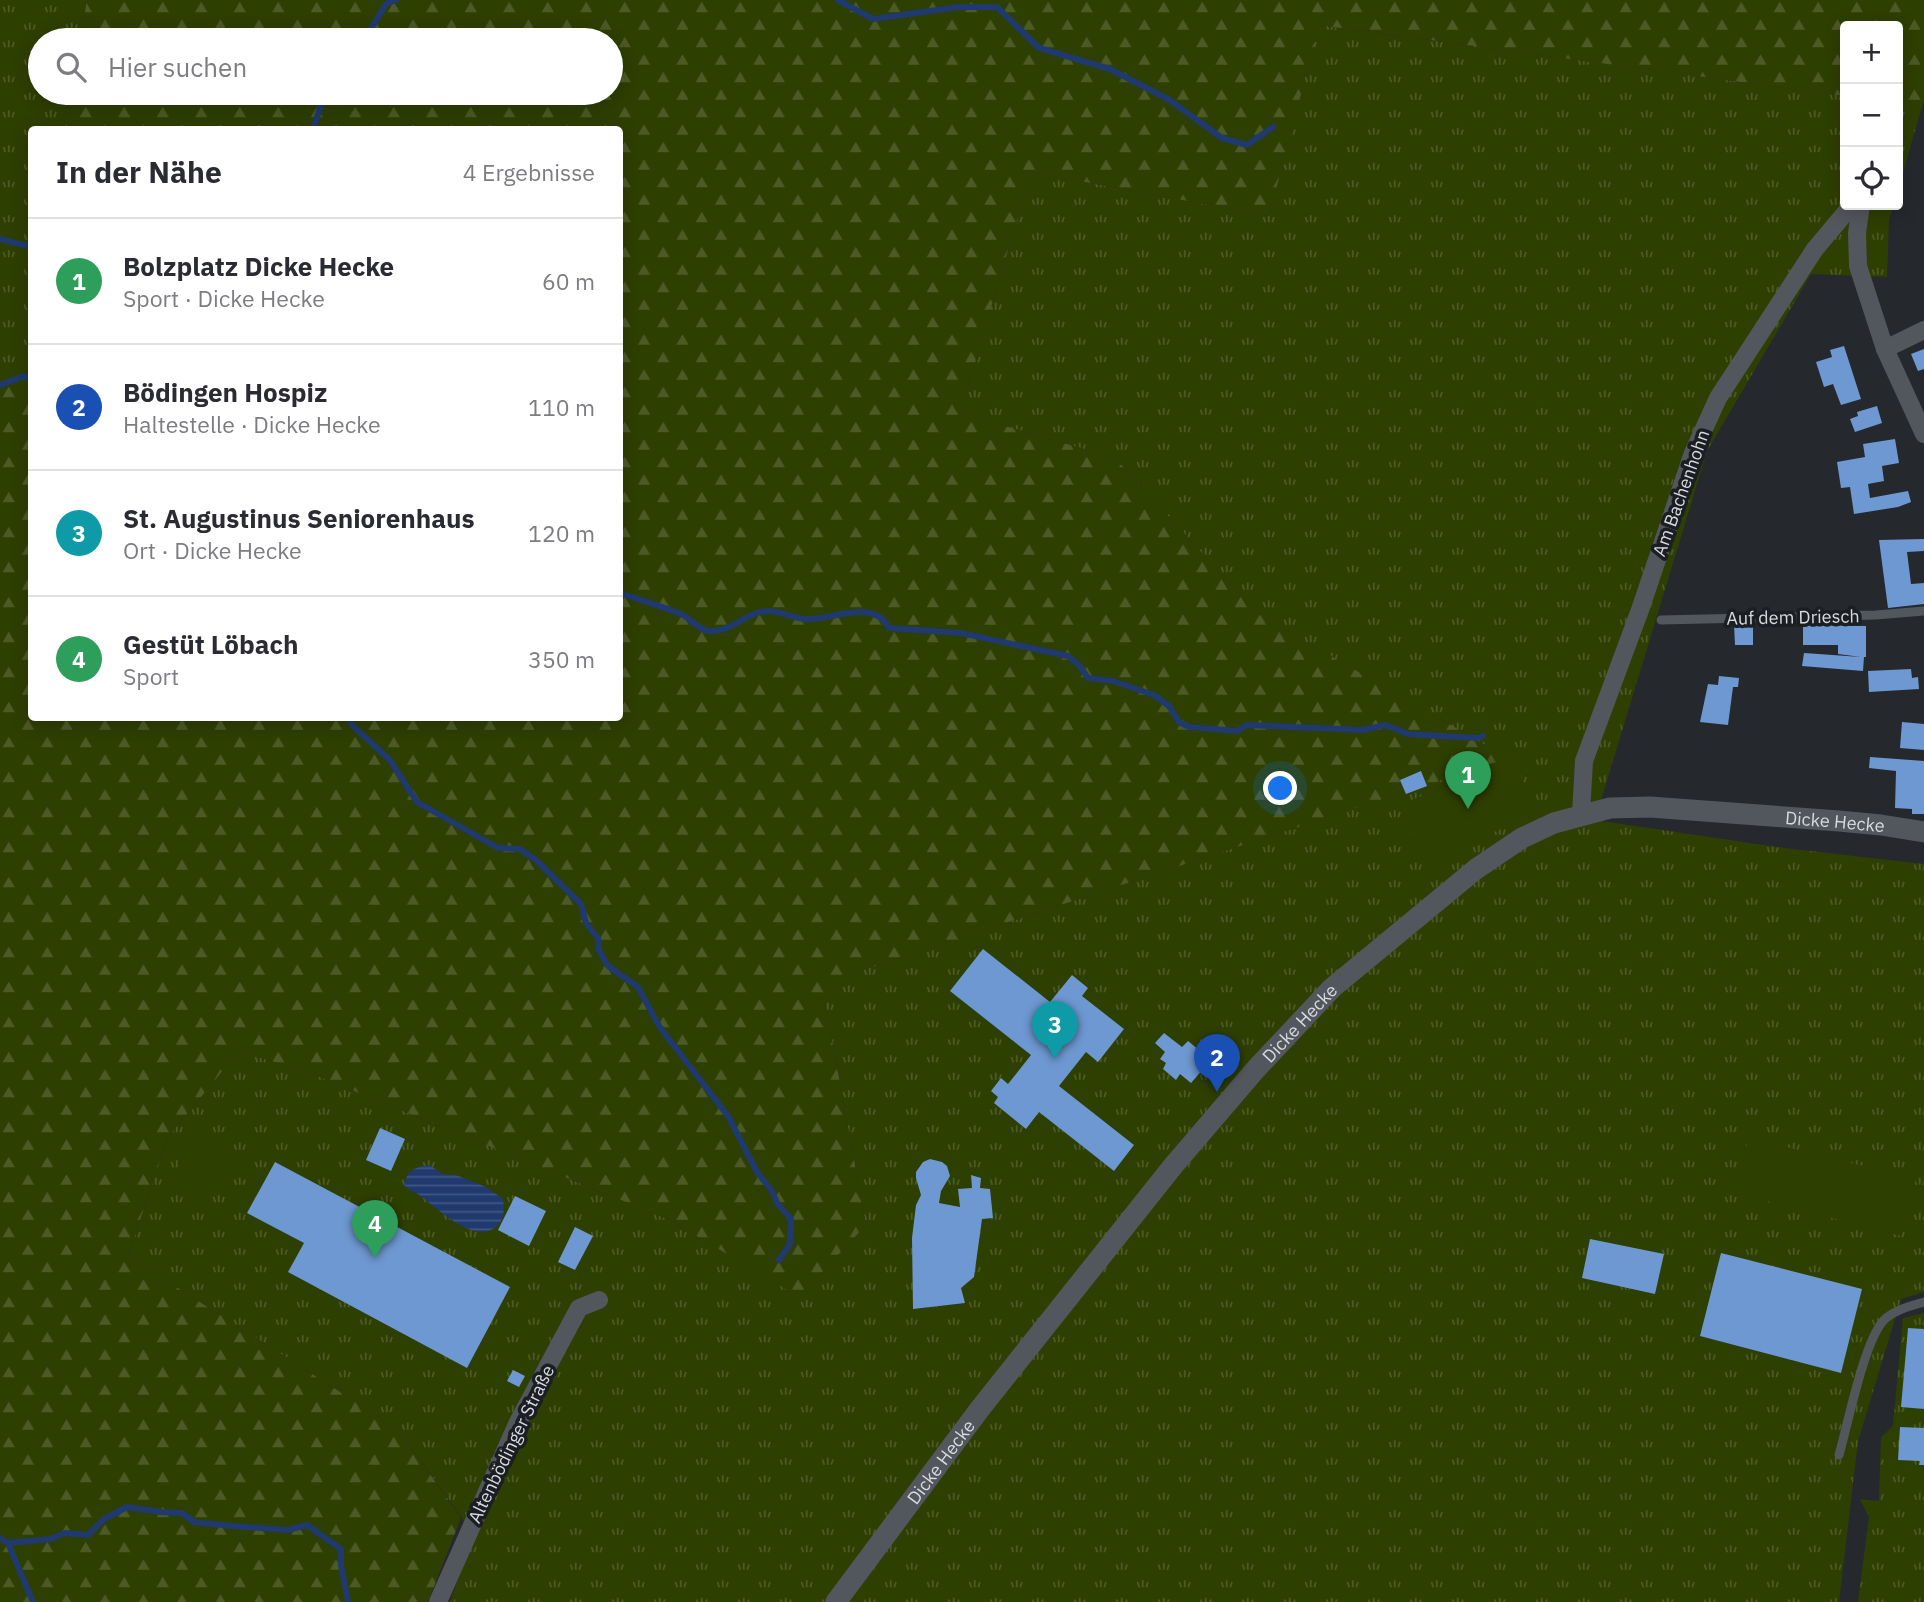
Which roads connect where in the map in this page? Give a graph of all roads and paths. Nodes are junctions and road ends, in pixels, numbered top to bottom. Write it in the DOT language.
graph roads {
  1 [pos="1848,210"];
  2 [pos="1860,210"];
  3 [pos="1924,330"];
  4 [pos="1885,349"];
  5 [pos="1924,434"];
  6 [pos="1924,611"];
  7 [pos="1661,620"];
  8 [pos="1581,814"];
  9 [pos="1924,832"];
  10 [pos="599,1300"];
  11 [pos="1924,1302"];
  12 [pos="1839,1455"];
  13 [pos="438,1602"];
  14 [pos="836,1602"];
  1 -- 8 [label="street, Am Bachenhohn"];
  2 -- 4 [label="street"];
  3 -- 4 [label="street"];
  4 -- 5 [label="street"];
  6 -- 7 [label="lane, Auf dem Driesch"];
  8 -- 9 [label="street, Dicke Hecke"];
  8 -- 14 [label="street, Dicke Hecke"];
  10 -- 13 [label="street, Altenbödinger Straße"];
  11 -- 12 [label="lane"];
}
